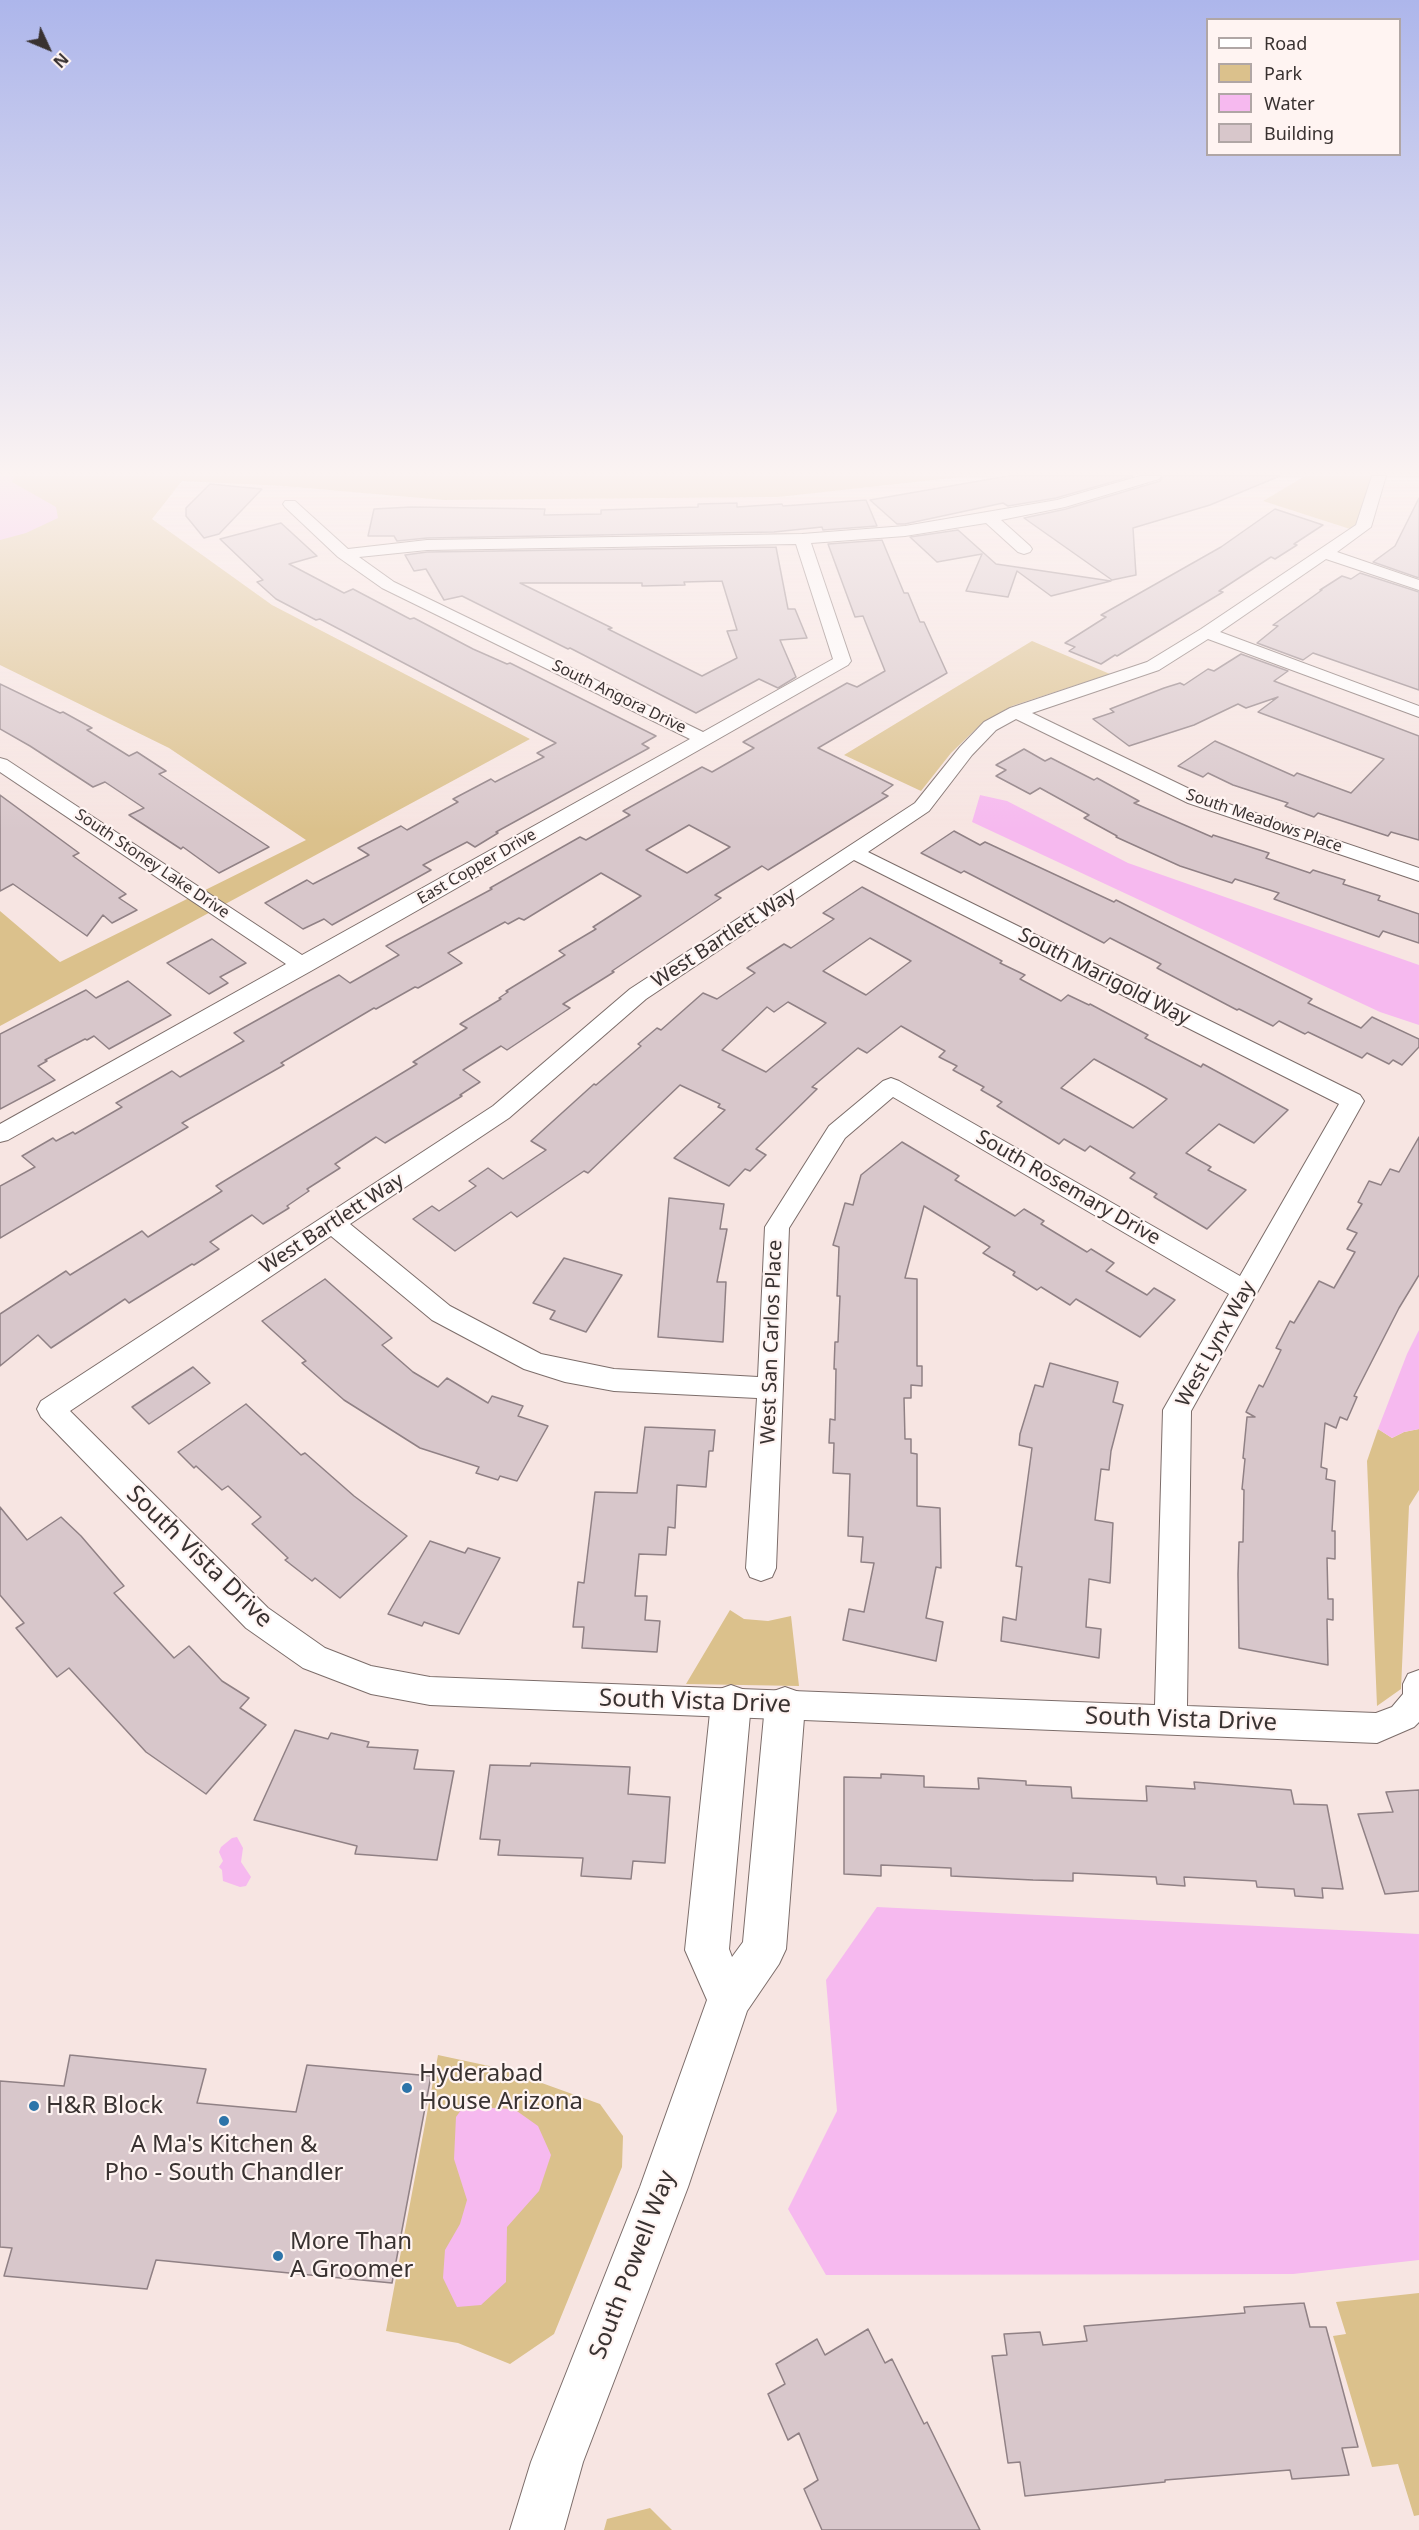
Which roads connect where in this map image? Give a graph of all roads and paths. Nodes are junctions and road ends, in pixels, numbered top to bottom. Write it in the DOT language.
graph roads {
  1 [pos="407,594"];
  2 [pos="820,594"];
  3 [pos="1264,594"];
  4 [pos="1207,633"];
  5 [pos="1016,712"];
  6 [pos="1419,712"];
  7 [pos="704,739"];
  8 [pos="0,764"];
  9 [pos="855,853"];
  10 [pos="1419,875"];
  11 [pos="303,966"];
  12 [pos="891,1086"];
  13 [pos="1352,1101"];
  14 [pos="0,1134"];
  15 [pos="333,1224"];
  16 [pos="1245,1291"];
  17 [pos="771,1388"];
  18 [pos="51,1409"];
  19 [pos="761,1568"];
  20 [pos="1419,1684"];
  21 [pos="731,1703"];
  22 [pos="785,1705"];
  23 [pos="1171,1720"];
  24 [pos="729,1999"];
  25 [pos="537,2530"];
  1 -- 7 [label="street, South Angora Drive"];
  2 -- 7 [label="street, East Copper Drive"];
  3 -- 4 [label="street, West Bartlett Way"];
  4 -- 5 [label="street, West Bartlett Way"];
  4 -- 6 [label="street"];
  5 -- 9 [label="street, West Bartlett Way"];
  5 -- 10 [label="street, South Meadows Place"];
  7 -- 11 [label="street, East Copper Drive"];
  8 -- 11 [label="street, South Stoney Lake Drive"];
  9 -- 13 [label="street, South Marigold Way"];
  9 -- 15 [label="street, West Bartlett Way"];
  11 -- 14 [label="street, East Copper Drive"];
  12 -- 16 [label="street, South Rosemary Drive"];
  12 -- 17 [label="street, West San Carlos Place"];
  13 -- 16 [label="street, West Lynx Way"];
  15 -- 17 [label="street"];
  15 -- 18 [label="street, West Bartlett Way"];
  16 -- 23 [label="street, West Lynx Way"];
  17 -- 19 [label="street, West San Carlos Place"];
  18 -- 21 [label="street, South Vista Drive"];
  20 -- 23 [label="street, South Vista Drive"];
  21 -- 22 [label="street, South Vista Drive"];
  21 -- 24 [label="street"];
  22 -- 23 [label="street, South Vista Drive"];
  22 -- 24 [label="street, South Powell Way"];
  24 -- 25 [label="street, South Powell Way"];
}
